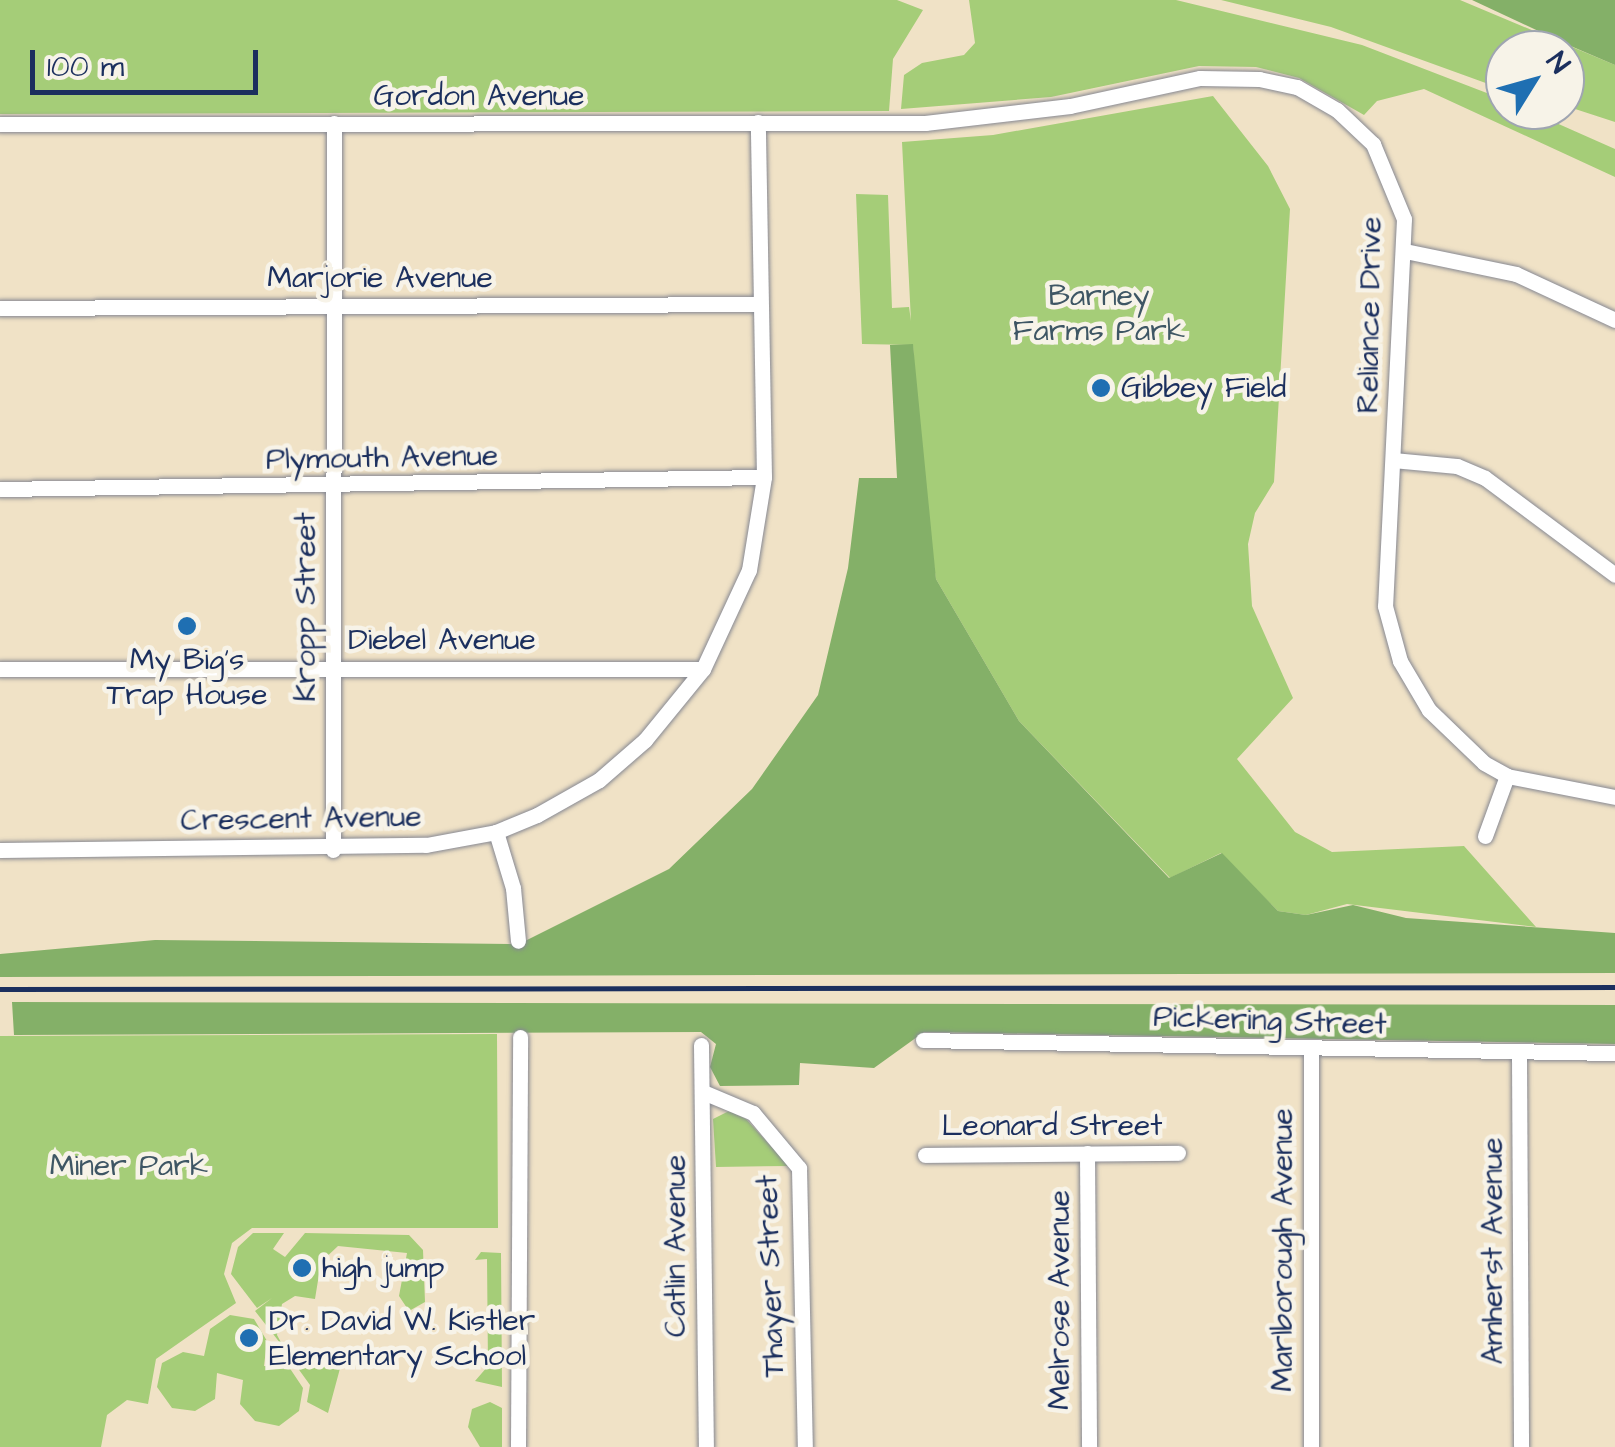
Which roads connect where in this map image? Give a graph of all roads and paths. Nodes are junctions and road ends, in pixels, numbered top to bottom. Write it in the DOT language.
graph roads {
  1 [pos="758,122"];
  2 [pos="0,124"];
  3 [pos="334,124"];
  4 [pos="898,124"];
  5 [pos="1405,251"];
  6 [pos="759,304"];
  7 [pos="332,306"];
  8 [pos="0,308"];
  9 [pos="1615,320"];
  10 [pos="1393,460"];
  11 [pos="764,477"];
  12 [pos="333,487"];
  13 [pos="0,489"];
  14 [pos="1615,575"];
  15 [pos="334,668"];
  16 [pos="703,669"];
  17 [pos="0,670"];
  18 [pos="1507,776"];
  19 [pos="1615,797"];
  20 [pos="496,832"];
  21 [pos="1485,836"];
  22 [pos="0,850"];
  23 [pos="333,850"];
  24 [pos="518,941"];
  25 [pos="520,1036"];
  26 [pos="923,1040"];
  27 [pos="701,1044"];
  28 [pos="1311,1052"];
  29 [pos="1615,1053"];
  30 [pos="1519,1054"];
  31 [pos="702,1092"];
  32 [pos="1087,1153"];
  33 [pos="1178,1153"];
  34 [pos="926,1155"];
  35 [pos="518,1447"];
  36 [pos="706,1447"];
  37 [pos="804,1447"];
  38 [pos="1089,1447"];
  39 [pos="1311,1447"];
  40 [pos="1521,1447"];
  1 -- 3 [label="street, Gordon Avenue"];
  1 -- 4 [label="street, Gordon Avenue"];
  1 -- 6 [label="street, Crescent Avenue"];
  2 -- 3 [label="street, Gordon Avenue"];
  3 -- 7 [label="street, Kropp Street"];
  4 -- 5 [label="street, Reliance Drive"];
  5 -- 9 [label="street"];
  5 -- 10 [label="street, Reliance Drive"];
  6 -- 7 [label="street, Marjorie Avenue"];
  6 -- 11 [label="street, Crescent Avenue"];
  7 -- 8 [label="street, Marjorie Avenue"];
  7 -- 12 [label="street, Kropp Street"];
  10 -- 14 [label="street"];
  10 -- 18 [label="street, Reliance Drive"];
  11 -- 12 [label="street, Plymouth Avenue"];
  11 -- 16 [label="street, Crescent Avenue"];
  12 -- 13 [label="street, Plymouth Avenue"];
  12 -- 15 [label="street, Kropp Street"];
  15 -- 16 [label="street, Diebel Avenue"];
  15 -- 17 [label="street, Diebel Avenue"];
  15 -- 23 [label="street, Kropp Street"];
  16 -- 20 [label="street, Crescent Avenue"];
  18 -- 19 [label="street, Reliance Drive"];
  18 -- 21 [label="street"];
  20 -- 23 [label="street, Crescent Avenue"];
  20 -- 24 [label="street"];
  22 -- 23 [label="street, Crescent Avenue"];
  25 -- 35 [label="street"];
  26 -- 28 [label="street, Pickering Street"];
  27 -- 31 [label="street, Catlin Avenue"];
  28 -- 30 [label="street, Pickering Street"];
  28 -- 39 [label="street, Marlborough Avenue"];
  29 -- 30 [label="street, Pickering Street"];
  30 -- 40 [label="street, Amherst Avenue"];
  31 -- 36 [label="street, Catlin Avenue"];
  31 -- 37 [label="street, Thayer Street"];
  32 -- 33 [label="street, Leonard Street"];
  32 -- 34 [label="street, Leonard Street"];
  32 -- 38 [label="street, Melrose Avenue"];
}
